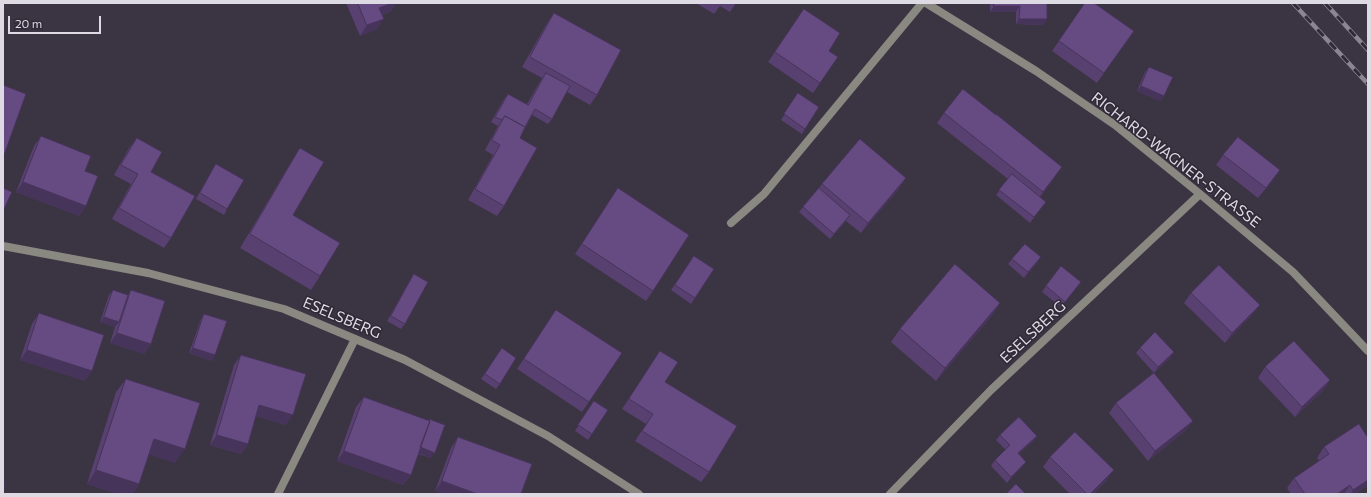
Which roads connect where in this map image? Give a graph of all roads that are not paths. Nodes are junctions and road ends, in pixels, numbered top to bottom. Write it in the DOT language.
graph roads {
  1 [pos="922,3"];
  2 [pos="926,3"];
  3 [pos="1200,194"];
  4 [pos="731,223"];
  5 [pos="3,246"];
  6 [pos="355,339"];
  7 [pos="1368,351"];
  8 [pos="278,494"];
  9 [pos="639,494"];
  10 [pos="890,494"];
  1 -- 4 [label="street"];
  2 -- 3 [label="street, RICHARD-WAGNER-STRASSE"];
  3 -- 7 [label="street, RICHARD-WAGNER-STRASSE"];
  3 -- 10 [label="street, ESELSBERG"];
  5 -- 6 [label="street, ESELSBERG"];
  6 -- 8 [label="street"];
  6 -- 9 [label="street, ESELSBERG"];
}
